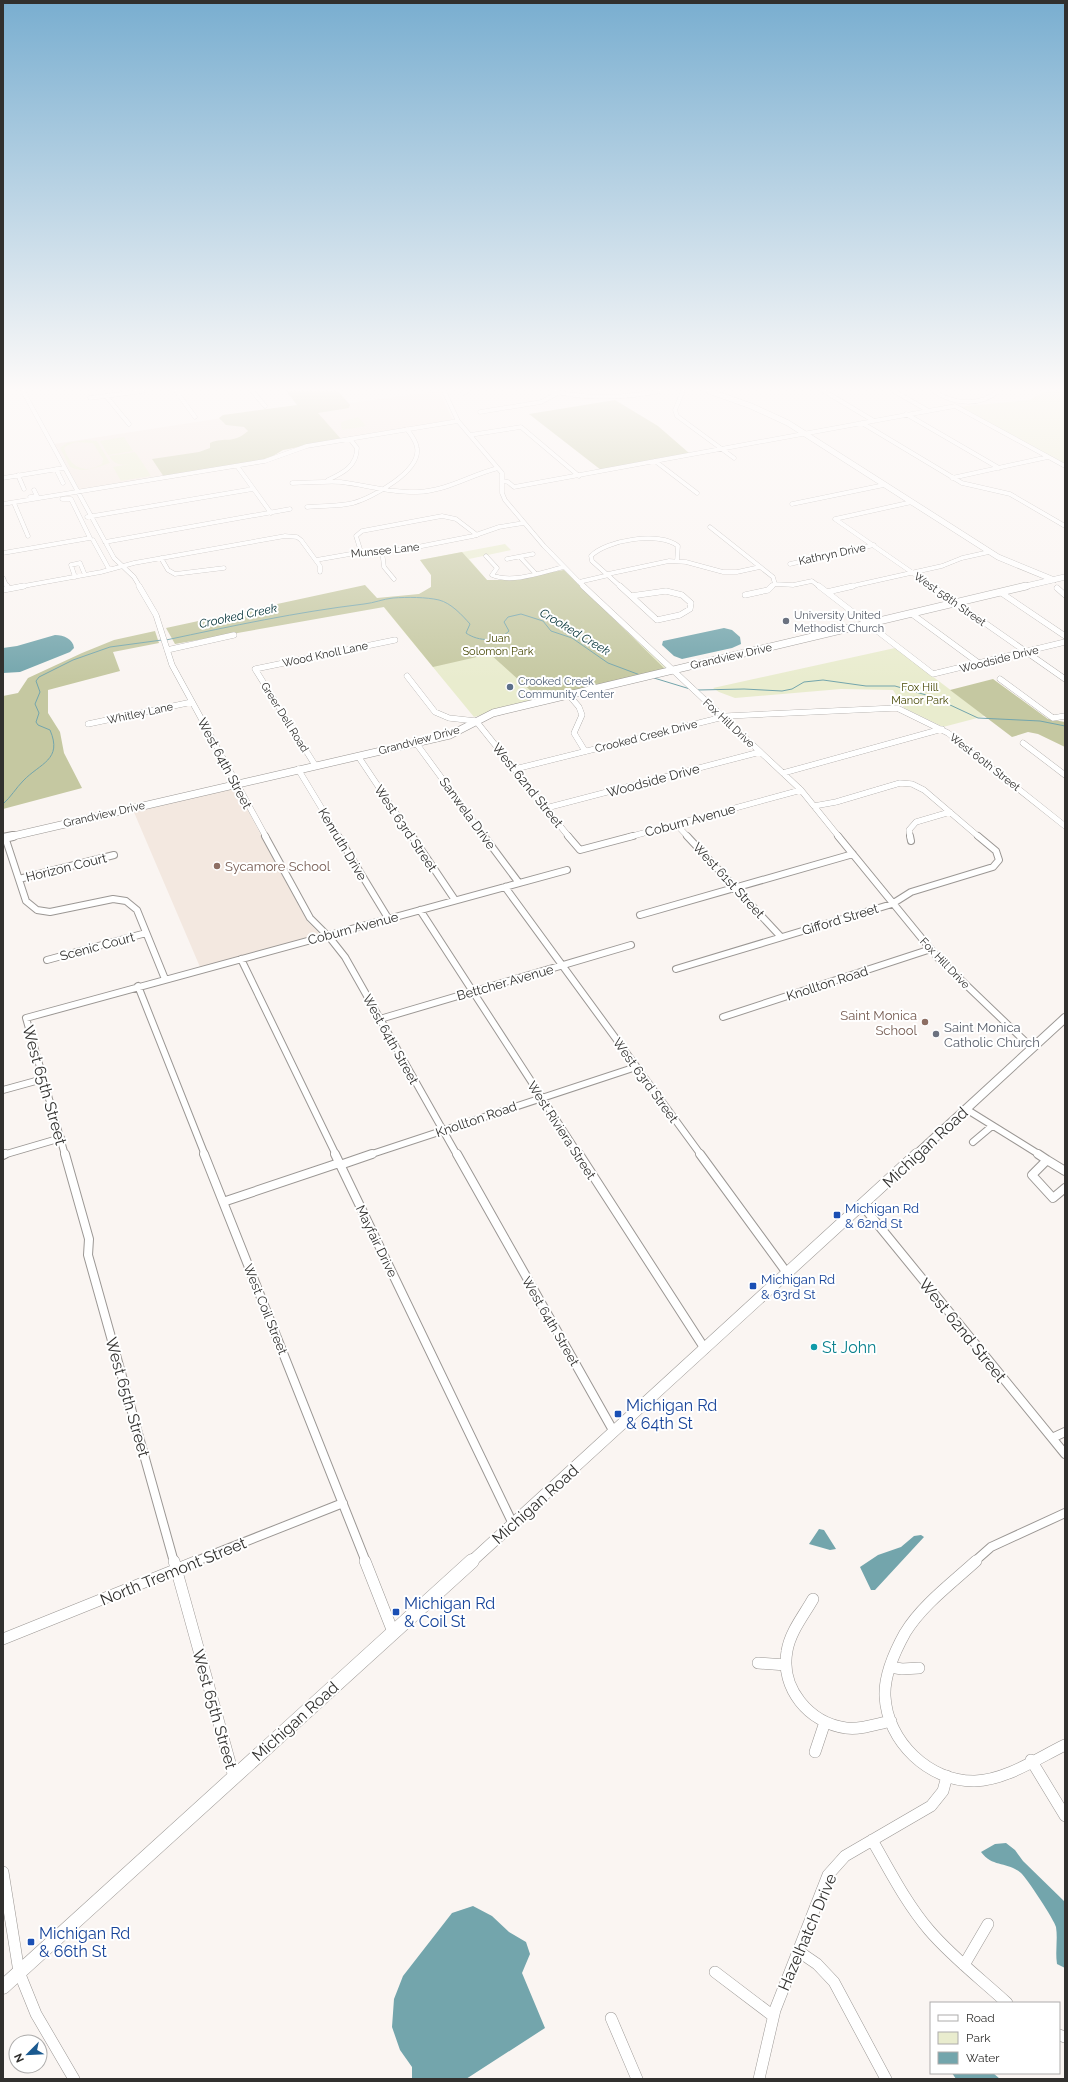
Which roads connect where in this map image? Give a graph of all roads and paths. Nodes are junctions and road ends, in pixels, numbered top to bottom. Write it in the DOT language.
graph roads {
  1 [pos="75,488"];
  2 [pos="100,488"];
  3 [pos="377,488"];
  4 [pos="445,488"];
  5 [pos="503,488"];
  6 [pos="691,488"];
  7 [pos="869,488"];
  8 [pos="889,488"];
  9 [pos="981,488"];
  10 [pos="253,489"];
  11 [pos="382,489"];
  12 [pos="34,490"];
  13 [pos="77,492"];
  14 [pos="697,493"];
  15 [pos="912,502"];
  16 [pos="3,503"];
  17 [pos="792,504"];
  18 [pos="15,505"];
  19 [pos="307,507"];
  20 [pos="3,509"];
  21 [pos="290,510"];
  22 [pos="271,513"];
  23 [pos="91,517"];
  24 [pos="80,518"];
  25 [pos="524,523"];
  26 [pos="1065,526"];
  27 [pos="710,527"];
  28 [pos="477,535"];
  29 [pos="28,536"];
  30 [pos="91,539"];
  31 [pos="104,540"];
  32 [pos="874,545"];
  33 [pos="382,551"];
  34 [pos="361,552"];
  35 [pos="989,552"];
  36 [pos="3,553"];
  37 [pos="533,554"];
  38 [pos="486,556"];
  39 [pos="520,557"];
  40 [pos="3,558"];
  41 [pos="161,558"];
  42 [pos="507,559"];
  43 [pos="316,560"];
  44 [pos="677,561"];
  45 [pos="790,564"];
  46 [pos="120,566"];
  47 [pos="564,567"];
  48 [pos="760,567"];
  49 [pos="224,568"];
  50 [pos="109,569"];
  51 [pos="320,572"];
  52 [pos="913,572"];
  53 [pos="535,573"];
  54 [pos="608,574"];
  55 [pos="86,575"];
  56 [pos="75,577"];
  57 [pos="1065,577"];
  58 [pos="3,578"];
  59 [pos="394,579"];
  60 [pos="1054,580"];
  61 [pos="578,581"];
  62 [pos="1065,583"];
  63 [pos="775,584"];
  64 [pos="1057,588"];
  65 [pos="5,590"];
  66 [pos="827,592"];
  67 [pos="1000,592"];
  68 [pos="745,595"];
  69 [pos="1065,595"];
  70 [pos="631,596"];
  71 [pos="957,603"];
  72 [pos="912,614"];
  73 [pos="868,624"];
  74 [pos="234,635"];
  75 [pos="1065,636"];
  76 [pos="395,640"];
  77 [pos="1065,642"];
  78 [pos="166,647"];
  79 [pos="1027,652"];
  80 [pos="980,664"];
  81 [pos="255,669"];
  82 [pos="672,670"];
  83 [pos="407,676"];
  84 [pos="1065,678"];
  85 [pos="1000,679"];
  86 [pos="568,694"];
  87 [pos="192,702"];
  88 [pos="898,708"];
  89 [pos="1065,716"];
  90 [pos="722,717"];
  91 [pos="476,721"];
  92 [pos="88,724"];
  93 [pos="942,729"];
  94 [pos="416,742"];
  95 [pos="1023,743"];
  96 [pos="585,751"];
  97 [pos="760,752"];
  98 [pos="358,756"];
  99 [pos="315,765"];
  100 [pos="298,769"];
  101 [pos="515,769"];
  102 [pos="783,773"];
  103 [pos="1065,775"];
  104 [pos="236,784"];
  105 [pos="801,790"];
  106 [pos="814,806"];
  107 [pos="546,808"];
  108 [pos="950,812"];
  109 [pos="676,824"];
  110 [pos="1065,826"];
  111 [pos="4,837"];
  112 [pos="911,840"];
  113 [pos="580,850"];
  114 [pos="853,854"];
  115 [pos="114,855"];
  116 [pos="567,870"];
  117 [pos="19,878"];
  118 [pos="519,883"];
  119 [pos="505,887"];
  120 [pos="736,888"];
  121 [pos="455,900"];
  122 [pos="892,904"];
  123 [pos="420,910"];
  124 [pos="640,915"];
  125 [pos="388,918"];
  126 [pos="146,933"];
  127 [pos="327,934"];
  128 [pos="781,937"];
  129 [pos="631,945"];
  130 [pos="931,949"];
  131 [pos="241,959"];
  132 [pos="47,960"];
  133 [pos="561,965"];
  134 [pos="676,970"];
  135 [pos="165,979"];
  136 [pos="138,986"];
  137 [pos="472,992"];
  138 [pos="723,1017"];
  139 [pos="26,1018"];
  140 [pos="1065,1018"];
  141 [pos="380,1019"];
  142 [pos="1032,1048"];
  143 [pos="636,1067"];
  144 [pos="43,1079"];
  145 [pos="3,1090"];
  146 [pos="541,1097"];
  147 [pos="966,1109"];
  148 [pos="992,1126"];
  149 [pos="443,1130"];
  150 [pos="61,1138"];
  151 [pos="973,1142"];
  152 [pos="3,1155"];
  153 [pos="1047,1160"];
  154 [pos="340,1164"];
  155 [pos="1065,1171"];
  156 [pos="1065,1188"];
  157 [pos="223,1202"];
  158 [pos="862,1205"];
  159 [pos="787,1273"];
  160 [pos="705,1349"];
  161 [pos="614,1432"];
  162 [pos="1065,1432"];
  163 [pos="1052,1438"];
  164 [pos="1065,1454"];
  165 [pos="343,1503"];
  166 [pos="1065,1513"];
  167 [pos="513,1524"];
  168 [pos="176,1570"];
  169 [pos="813,1599"];
  170 [pos="393,1632"];
  171 [pos="3,1639"];
  172 [pos="758,1664"];
  173 [pos="786,1666"];
  174 [pos="890,1667"];
  175 [pos="918,1668"];
  176 [pos="891,1721"];
  177 [pos="825,1722"];
  178 [pos="1065,1745"];
  179 [pos="815,1752"];
  180 [pos="1031,1760"];
  181 [pos="947,1776"];
  182 [pos="234,1777"];
  183 [pos="1065,1816"];
  184 [pos="872,1840"];
  185 [pos="3,1872"];
  186 [pos="988,1924"];
  187 [pos="798,1951"];
  188 [pos="964,1965"];
  189 [pos="19,1972"];
  190 [pos="715,1972"];
  191 [pos="3,1987"];
  192 [pos="1006,2002"];
  193 [pos="773,2016"];
  194 [pos="611,2018"];
  195 [pos="74,2079"];
  196 [pos="637,2079"];
  197 [pos="759,2079"];
  198 [pos="886,2079"];
  1 -- 13 [label="street, West 64th Street"];
  2 -- 13 [label="street"];
  3 -- 11 [label="street"];
  4 -- 11 [label="street"];
  5 -- 25 [label="street, Fox Hill Drive"];
  6 -- 14 [label="street"];
  7 -- 17 [label="street"];
  8 -- 15 [label="main road"];
  9 -- 26 [label="street"];
  10 -- 22 [label="street"];
  10 -- 23 [label="street"];
  11 -- 19 [label="street"];
  12 -- 16 [label="street"];
  13 -- 18 [label="street"];
  13 -- 23 [label="street, West 64th Street"];
  15 -- 32 [label="street, West 58th Street"];
  15 -- 35 [label="main road"];
  16 -- 18 [label="street"];
  18 -- 20 [label="street"];
  18 -- 24 [label="street"];
  18 -- 29 [label="street"];
  21 -- 22 [label="street"];
  22 -- 31 [label="street"];
  23 -- 24 [label="street"];
  23 -- 31 [label="street, West 64th Street"];
  24 -- 30 [label="street"];
  25 -- 28 [label="street, Munsee Lane"];
  25 -- 47 [label="street, Fox Hill Drive"];
  27 -- 48 [label="street"];
  28 -- 33 [label="street, Munsee Lane"];
  28 -- 34 [label="street"];
  30 -- 31 [label="street"];
  30 -- 36 [label="street"];
  30 -- 40 [label="street"];
  30 -- 50 [label="street"];
  31 -- 46 [label="street, West 64th Street"];
  32 -- 45 [label="street, Kathryn Drive"];
  32 -- 52 [label="street, West 58th Street"];
  33 -- 34 [label="street, Munsee Lane"];
  33 -- 59 [label="street"];
  34 -- 43 [label="street, Munsee Lane"];
  35 -- 52 [label="street"];
  35 -- 60 [label="main road"];
  37 -- 39 [label="street"];
  38 -- 53 [label="street"];
  39 -- 42 [label="street"];
  39 -- 53 [label="street"];
  41 -- 43 [label="street"];
  41 -- 46 [label="street"];
  41 -- 49 [label="street"];
  43 -- 51 [label="street"];
  44 -- 48 [label="street"];
  44 -- 54 [label="street"];
  44 -- 54 [label="street"];
  46 -- 50 [label="street"];
  46 -- 78 [label="street, West 64th Street"];
  47 -- 53 [label="street"];
  47 -- 61 [label="street, Fox Hill Drive"];
  48 -- 63 [label="street"];
  50 -- 55 [label="street"];
  52 -- 66 [label="street"];
  52 -- 71 [label="street, West 58th Street"];
  54 -- 61 [label="street"];
  54 -- 70 [label="street"];
  55 -- 56 [label="street"];
  55 -- 56 [label="street"];
  56 -- 65 [label="street"];
  57 -- 60 [label="main road, Grandview Drive"];
  58 -- 65 [label="street"];
  60 -- 62 [label="main road"];
  60 -- 67 [label="main road, Grandview Drive"];
  61 -- 82 [label="street, Fox Hill Drive"];
  63 -- 66 [label="street"];
  63 -- 68 [label="street"];
  64 -- 69 [label="street"];
  66 -- 73 [label="street"];
  67 -- 71 [label="main road, Grandview Drive"];
  67 -- 75 [label="street"];
  70 -- 70 [label="street"];
  71 -- 72 [label="main road, Grandview Drive"];
  71 -- 79 [label="street, West 58th Street"];
  72 -- 73 [label="main road, Grandview Drive"];
  72 -- 80 [label="street"];
  73 -- 80 [label="street, Woodside Drive"];
  73 -- 82 [label="main road, Grandview Drive"];
  74 -- 78 [label="street"];
  76 -- 81 [label="street, Wood Knoll Lane"];
  77 -- 79 [label="street, Woodside Drive"];
  78 -- 87 [label="street, West 64th Street"];
  79 -- 80 [label="street, Woodside Drive"];
  79 -- 84 [label="street, West 58th Street"];
  81 -- 99 [label="street, Greer Dell Road"];
  82 -- 86 [label="main road, Grandview Drive"];
  82 -- 90 [label="street, Fox Hill Drive"];
  83 -- 91 [label="street"];
  85 -- 89 [label="street"];
  86 -- 91 [label="main road, Grandview Drive"];
  86 -- 96 [label="street"];
  87 -- 92 [label="street, Whitley Lane"];
  87 -- 104 [label="street, West 64th Street"];
  88 -- 90 [label="street, Crooked Creek Drive"];
  88 -- 93 [label="street, West 60th Street"];
  90 -- 96 [label="street, Crooked Creek Drive"];
  90 -- 97 [label="street, Fox Hill Drive"];
  91 -- 94 [label="main road, Grandview Drive"];
  91 -- 101 [label="street, West 62nd Street"];
  93 -- 102 [label="street"];
  93 -- 110 [label="street, West 60th Street"];
  94 -- 98 [label="main road, Grandview Drive"];
  94 -- 118 [label="street, Sanwela Drive"];
  95 -- 103 [label="street"];
  96 -- 101 [label="street, Crooked Creek Drive"];
  97 -- 102 [label="street, Fox Hill Drive"];
  97 -- 107 [label="street, Woodside Drive"];
  98 -- 99 [label="main road, Grandview Drive"];
  98 -- 121 [label="street, West 63rd Street"];
  99 -- 100 [label="main road, Grandview Drive"];
  100 -- 104 [label="main road, Grandview Drive"];
  100 -- 125 [label="street, Kenruth Drive"];
  101 -- 107 [label="street, West 62nd Street"];
  102 -- 105 [label="street, Fox Hill Drive"];
  104 -- 111 [label="main road, Grandview Drive"];
  104 -- 127 [label="street, West 64th Street"];
  105 -- 106 [label="street, Fox Hill Drive"];
  105 -- 109 [label="street, Coburn Avenue"];
  106 -- 108 [label="street"];
  106 -- 114 [label="street, Fox Hill Drive"];
  107 -- 113 [label="street, West 62nd Street"];
  108 -- 112 [label="street"];
  108 -- 122 [label="street, Gifford Street"];
  109 -- 113 [label="street, Coburn Avenue"];
  109 -- 120 [label="street, West 61st Street"];
  111 -- 117 [label="street"];
  114 -- 120 [label="street"];
  114 -- 122 [label="street, Fox Hill Drive"];
  115 -- 117 [label="street, Horizon Court"];
  116 -- 118 [label="street, Coburn Avenue"];
  117 -- 126 [label="street"];
  118 -- 119 [label="street, Coburn Avenue"];
  119 -- 121 [label="street, Coburn Avenue"];
  119 -- 133 [label="street, West 63rd Street"];
  120 -- 124 [label="street"];
  120 -- 128 [label="street, West 61st Street"];
  121 -- 123 [label="street, Coburn Avenue"];
  122 -- 128 [label="street, Gifford Street"];
  122 -- 130 [label="street, Fox Hill Drive"];
  123 -- 125 [label="street, Coburn Avenue"];
  123 -- 137 [label="street, West Riviera Street"];
  125 -- 127 [label="street, Coburn Avenue"];
  126 -- 132 [label="street, Scenic Court"];
  126 -- 135 [label="street"];
  127 -- 131 [label="street, Coburn Avenue"];
  127 -- 141 [label="street, West 64th Street"];
  128 -- 134 [label="street, Gifford Street"];
  129 -- 133 [label="street, Bettcher Avenue"];
  130 -- 138 [label="street, Knollton Road"];
  130 -- 142 [label="street, Fox Hill Drive"];
  131 -- 135 [label="street, Coburn Avenue"];
  131 -- 154 [label="street, Mayfair Drive"];
  133 -- 137 [label="street, Bettcher Avenue"];
  133 -- 143 [label="street, West 63rd Street"];
  135 -- 136 [label="street, Coburn Avenue"];
  136 -- 139 [label="street, Coburn Avenue"];
  136 -- 157 [label="street, West Coil Street"];
  137 -- 141 [label="street, Bettcher Avenue"];
  137 -- 146 [label="street, West Riviera Street"];
  139 -- 144 [label="street, West 65th Street"];
  140 -- 142 [label="main road, Michigan Road"];
  141 -- 149 [label="street, West 64th Street"];
  142 -- 147 [label="main road, Michigan Road"];
  143 -- 146 [label="street, Knollton Road"];
  143 -- 159 [label="street, West 63rd Street"];
  144 -- 145 [label="street"];
  144 -- 150 [label="street, West 65th Street"];
  146 -- 149 [label="street, Knollton Road"];
  146 -- 160 [label="street, West Riviera Street"];
  147 -- 148 [label="street"];
  147 -- 158 [label="main road, Michigan Road"];
  148 -- 151 [label="street"];
  148 -- 153 [label="street"];
  149 -- 154 [label="street, Knollton Road"];
  149 -- 161 [label="street, West 64th Street"];
  150 -- 152 [label="street"];
  150 -- 168 [label="street, West 65th Street"];
  153 -- 155 [label="street"];
  153 -- 156 [label="street"];
  154 -- 157 [label="street, Knollton Road"];
  154 -- 167 [label="street, Mayfair Drive"];
  157 -- 165 [label="street, West Coil Street"];
  158 -- 159 [label="main road, Michigan Road"];
  158 -- 163 [label="street, West 62nd Street"];
  159 -- 160 [label="main road, Michigan Road"];
  160 -- 161 [label="main road, Michigan Road"];
  161 -- 167 [label="main road, Michigan Road"];
  162 -- 163 [label="street"];
  163 -- 164 [label="street, West 62nd Street"];
  165 -- 168 [label="street, North Tremont Street"];
  165 -- 170 [label="street, West Coil Street"];
  166 -- 174 [label="street"];
  167 -- 170 [label="main road, Michigan Road"];
  168 -- 171 [label="street, North Tremont Street"];
  168 -- 182 [label="street, West 65th Street"];
  169 -- 173 [label="street"];
  170 -- 182 [label="main road, Michigan Road"];
  172 -- 173 [label="street"];
  173 -- 177 [label="street"];
  174 -- 175 [label="street"];
  174 -- 176 [label="street"];
  176 -- 177 [label="street"];
  176 -- 181 [label="street"];
  177 -- 179 [label="street"];
  178 -- 180 [label="street"];
  180 -- 181 [label="street"];
  180 -- 183 [label="street"];
  181 -- 184 [label="street, Hazelhatch Drive"];
  182 -- 189 [label="main road, Michigan Road"];
  184 -- 187 [label="street, Hazelhatch Drive"];
  184 -- 188 [label="street"];
  185 -- 189 [label="street"];
  186 -- 188 [label="street"];
  187 -- 193 [label="street, Hazelhatch Drive"];
  187 -- 198 [label="street"];
  188 -- 192 [label="street"];
  189 -- 191 [label="main road, Michigan Road"];
  189 -- 195 [label="street"];
  190 -- 193 [label="street"];
  193 -- 197 [label="street, Hazelhatch Drive"];
  194 -- 196 [label="street"];
}
